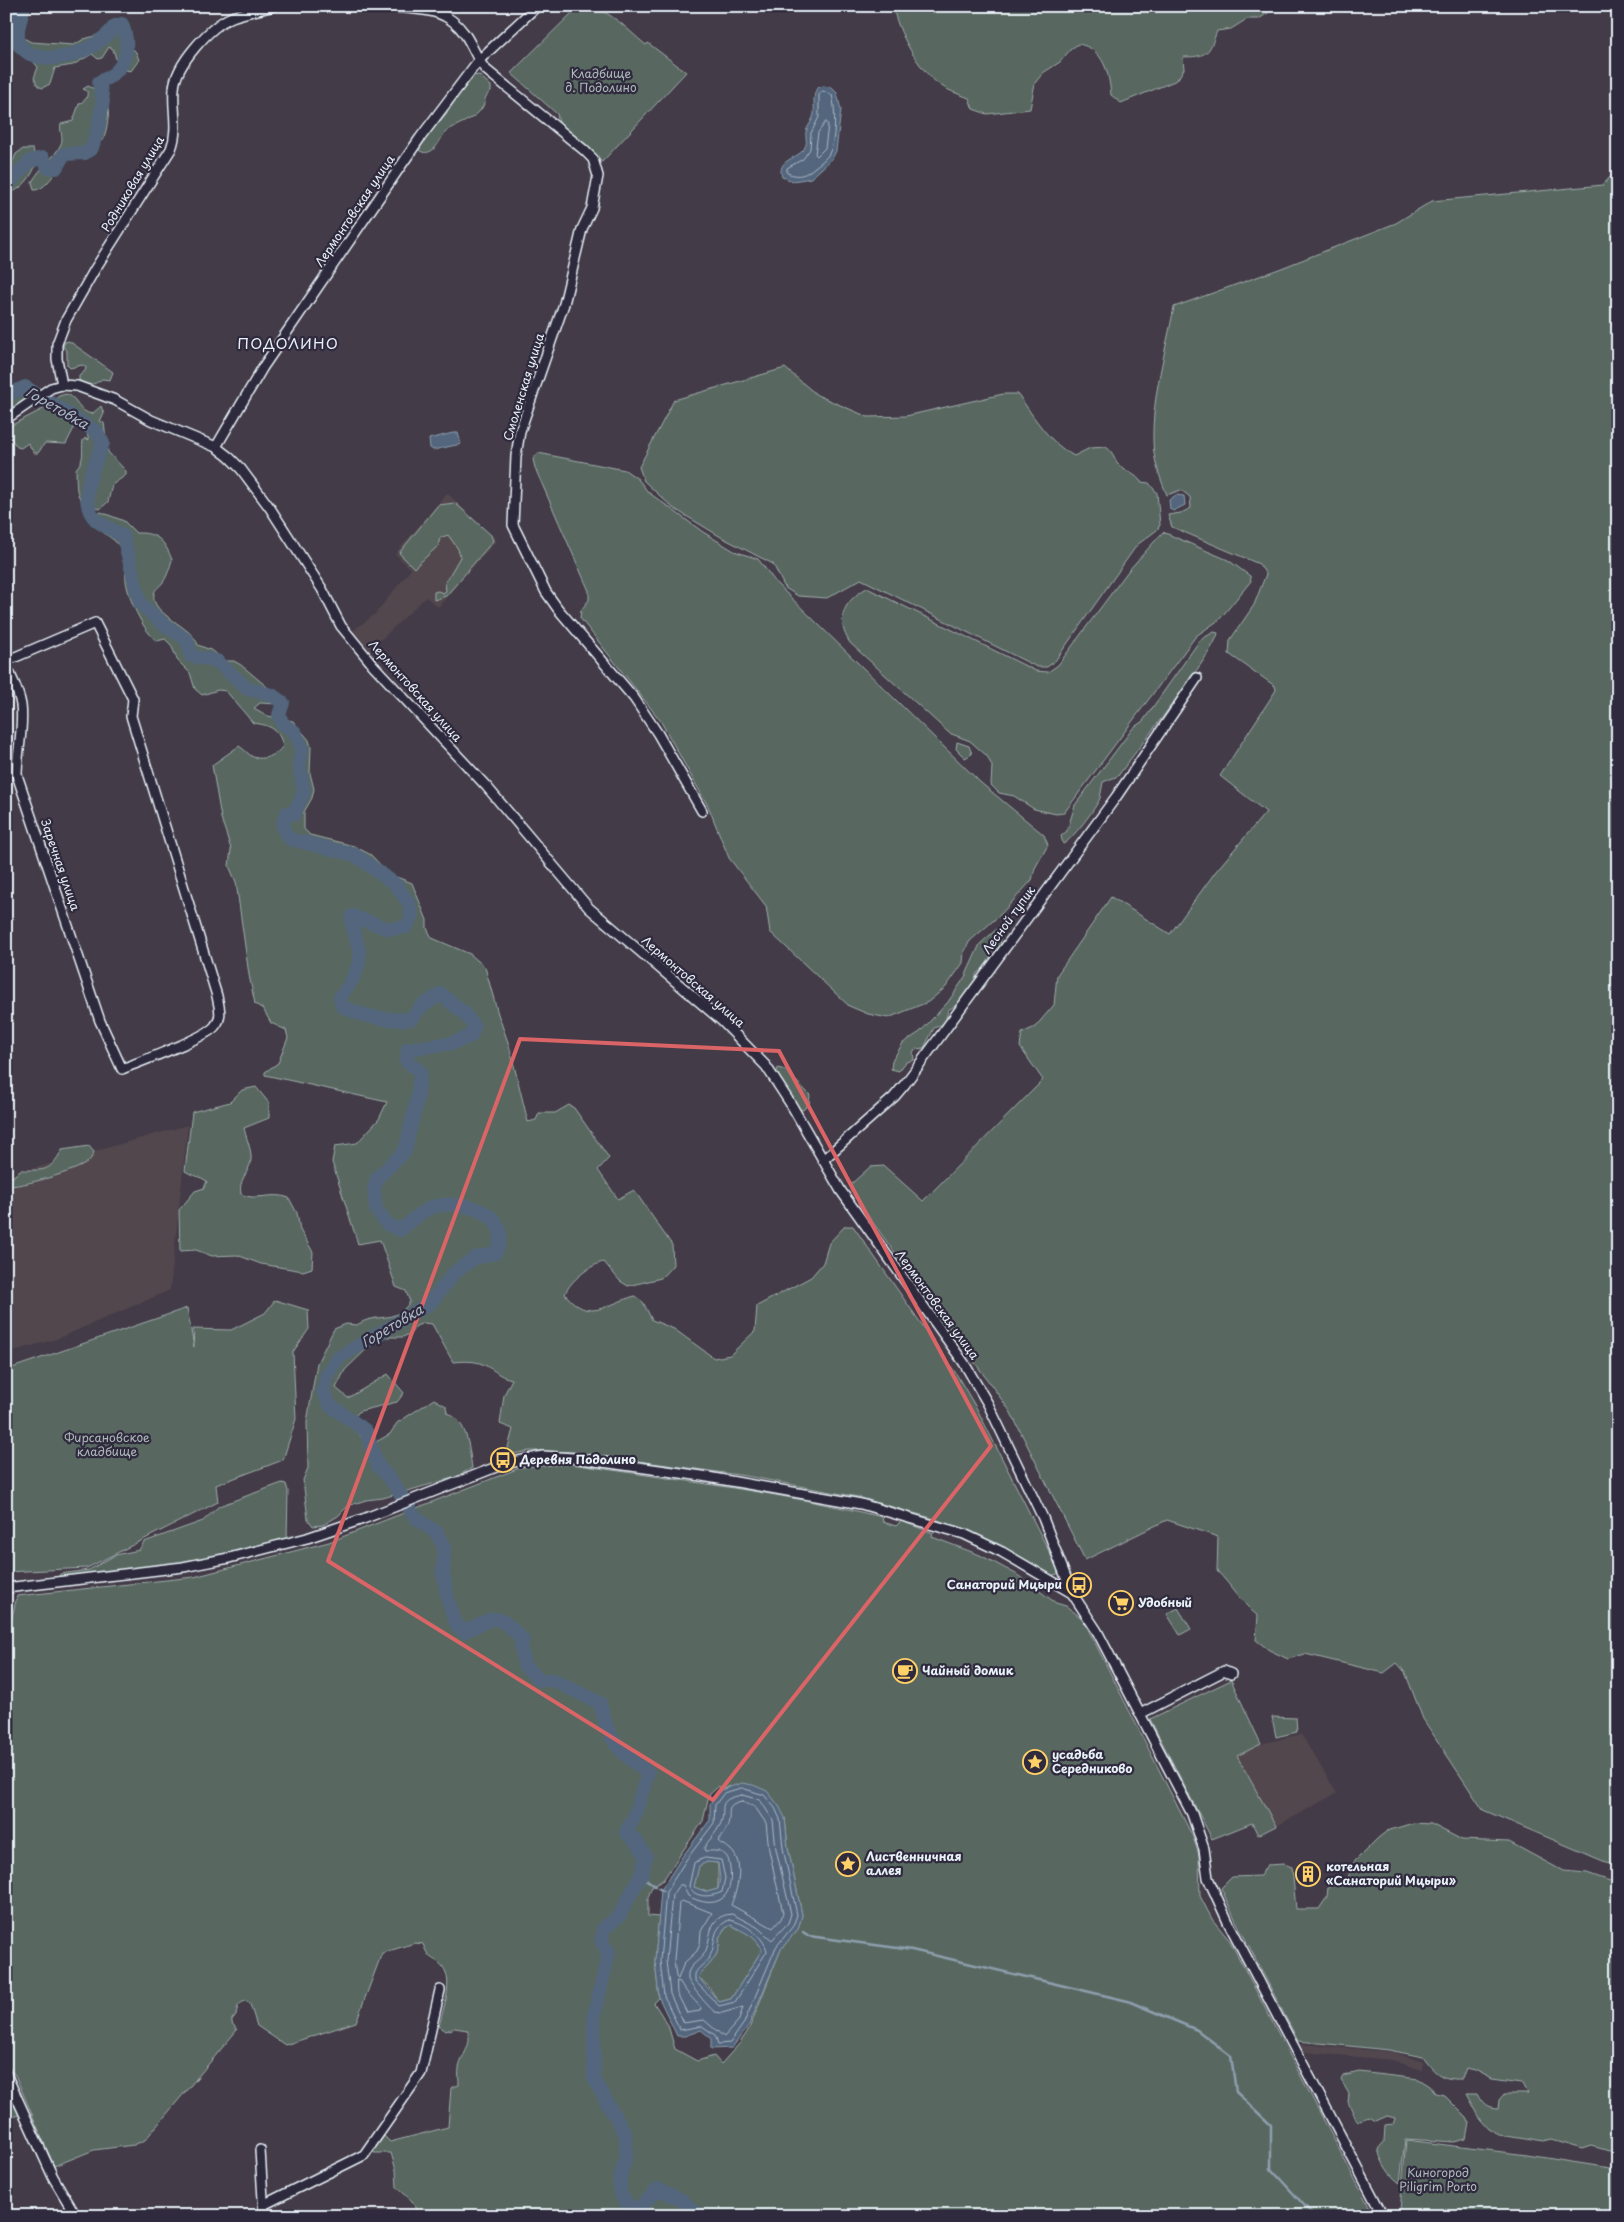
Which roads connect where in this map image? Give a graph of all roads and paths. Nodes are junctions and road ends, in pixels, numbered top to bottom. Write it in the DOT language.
graph roads {
  1 [pos="273,6"];
  2 [pos="387,6"];
  3 [pos="537,6"];
  4 [pos="478,61"];
  5 [pos="62,385"];
  6 [pos="6,419"];
  7 [pos="216,447"];
  8 [pos="6,663"];
  9 [pos="1197,678"];
  10 [pos="702,812"];
  11 [pos="824,1160"];
  12 [pos="6,1588"];
  13 [pos="1072,1593"];
  14 [pos="1231,1674"];
  15 [pos="1140,1714"];
  16 [pos="440,1990"];
  17 [pos="6,2074"];
  18 [pos="260,2150"];
  19 [pos="263,2205"];
  20 [pos="76,2216"];
  21 [pos="264,2216"];
  22 [pos="1383,2216"];
  1 -- 5 [label="street, Родниковая улица"];
  2 -- 4 [label="street"];
  3 -- 4 [label="street, Лермонтовская улица"];
  4 -- 7 [label="street, Лермонтовская улица"];
  4 -- 10 [label="street, Смоленская улица"];
  5 -- 6 [label="street"];
  5 -- 7 [label="street, Лермонтовская улица"];
  7 -- 11 [label="street, Лермонтовская улица"];
  8 -- 8 [label="street, Заречная улица"];
  9 -- 11 [label="street, Лесной тупик"];
  11 -- 13 [label="street, Лермонтовская улица"];
  12 -- 13 [label="street"];
  13 -- 15 [label="street"];
  14 -- 15 [label="street"];
  15 -- 22 [label="street"];
  16 -- 19 [label="street"];
  17 -- 20 [label="street"];
  18 -- 19 [label="street"];
  19 -- 21 [label="street"];
}
